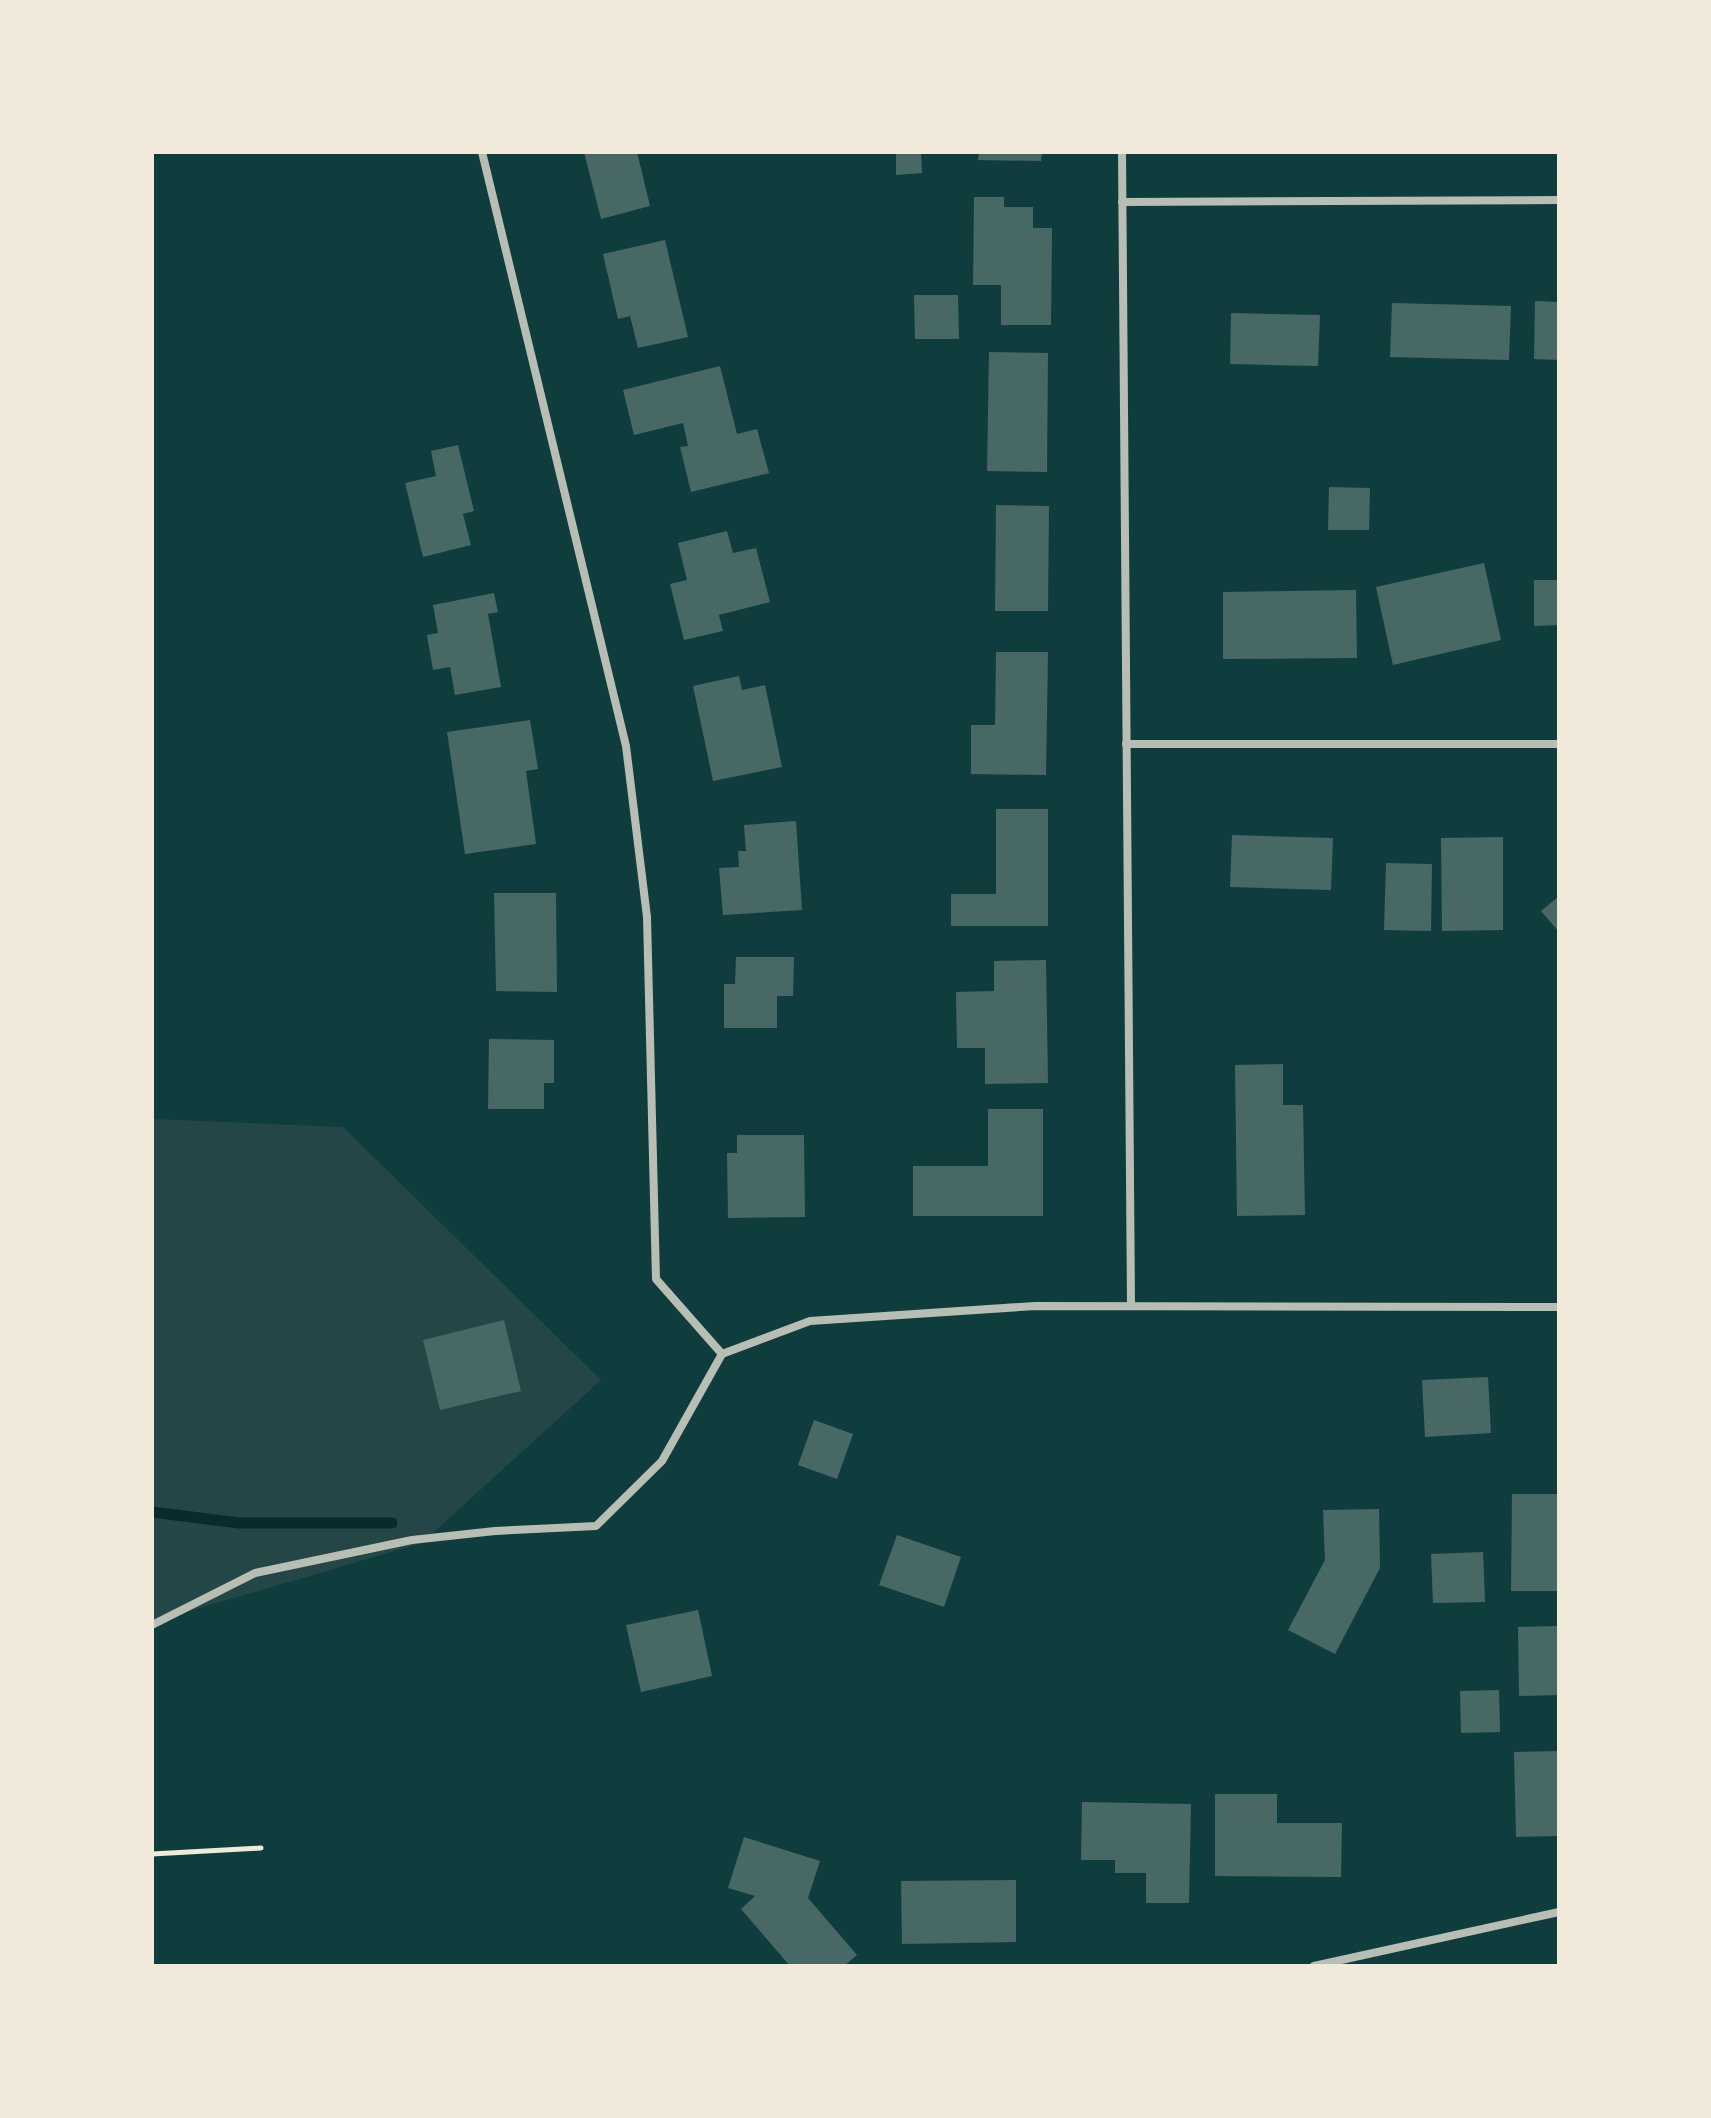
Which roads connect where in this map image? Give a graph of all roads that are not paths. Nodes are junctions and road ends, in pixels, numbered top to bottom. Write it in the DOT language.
graph roads {
  1 [pos="482,152"];
  2 [pos="1122,152"];
  3 [pos="1559,200"];
  4 [pos="1122,202"];
  5 [pos="1126,744"];
  6 [pos="1559,744"];
  7 [pos="1131,1306"];
  8 [pos="1559,1307"];
  9 [pos="722,1354"];
  10 [pos="152,1625"];
  11 [pos="1559,1912"];
  12 [pos="1314,1966"];
  1 -- 9 [label="street"];
  2 -- 4 [label="street"];
  3 -- 4 [label="street"];
  4 -- 5 [label="street"];
  5 -- 6 [label="street"];
  5 -- 7 [label="street"];
  7 -- 8 [label="street"];
  7 -- 9 [label="street"];
  9 -- 10 [label="street"];
  11 -- 12 [label="street"];
}
